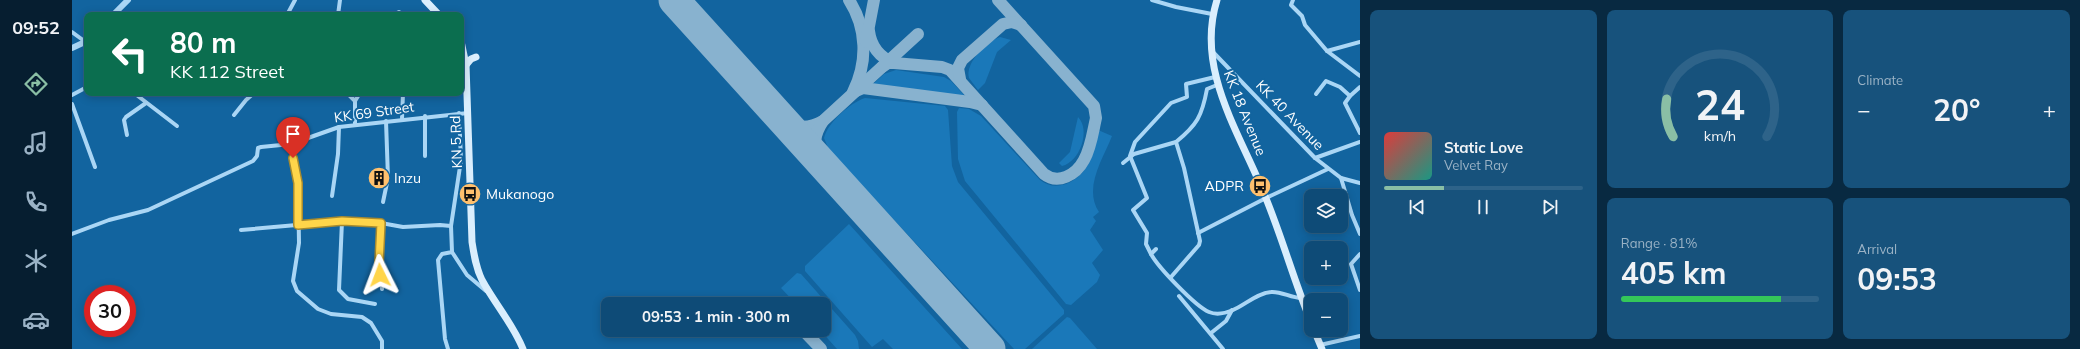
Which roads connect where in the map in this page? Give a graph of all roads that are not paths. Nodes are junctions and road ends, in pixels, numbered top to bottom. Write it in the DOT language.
graph roads {
  1 [pos="128,0"];
  2 [pos="295,0"];
  3 [pos="340,0"];
  4 [pos="426,0"];
  5 [pos="1152,0"];
  6 [pos="1217,0"];
  7 [pos="1293,0"];
  8 [pos="116,12"];
  9 [pos="289,12"];
  10 [pos="338,12"];
  11 [pos="436,12"];
  12 [pos="1212,14"];
  13 [pos="72,32"];
  14 [pos="84,40"];
  15 [pos="84,43"];
  16 [pos="1360,43"];
  17 [pos="72,48"];
  18 [pos="1211,50"];
  19 [pos="1327,51"];
  20 [pos="464,55"];
  21 [pos="476,57"];
  22 [pos="466,65"];
  23 [pos="1360,76"];
  24 [pos="1215,77"];
  25 [pos="1217,85"];
  26 [pos="1360,87"];
  27 [pos="84,89"];
  28 [pos="1316,94"];
  29 [pos="72,95"];
  30 [pos="138,96"];
  31 [pos="251,96"];
  32 [pos="350,96"];
  33 [pos="358,96"];
  34 [pos="403,96"];
  35 [pos="1350,96"];
  36 [pos="355,101"];
  37 [pos="146,103"];
  38 [pos="72,104"];
  39 [pos="468,112"];
  40 [pos="459,113"];
  41 [pos="234,115"];
  42 [pos="425,116"];
  43 [pos="402,119"];
  44 [pos="386,121"];
  45 [pos="355,124"];
  46 [pos="177,126"];
  47 [pos="339,127"];
  48 [pos="1360,133"];
  49 [pos="127,135"];
  50 [pos="1176,142"];
  51 [pos="1360,142"];
  52 [pos="291,144"];
  53 [pos="425,156"];
  54 [pos="1130,156"];
  55 [pos="1315,158"];
  56 [pos="1123,163"];
  57 [pos="95,167"];
  58 [pos="1328,169"];
  59 [pos="471,172"];
  60 [pos="458,173"];
  61 [pos="1341,178"];
  62 [pos="1360,183"];
  63 [pos="332,196"];
  64 [pos="1266,198"];
  65 [pos="383,202"];
  66 [pos="342,221"];
  67 [pos="381,223"];
  68 [pos="298,225"];
  69 [pos="451,226"];
  70 [pos="241,230"];
  71 [pos="1198,233"];
  72 [pos="72,234"];
  73 [pos="1360,234"];
  74 [pos="1156,249"];
  75 [pos="452,252"];
  76 [pos="1151,254"];
  77 [pos="1360,254"];
  78 [pos="1171,277"];
  79 [pos="382,289"];
  80 [pos="1360,290"];
  81 [pos="491,294"];
  82 [pos="1179,296"];
  83 [pos="1301,298"];
  84 [pos="375,304"];
  85 [pos="1304,305"];
  86 [pos="1232,310"];
  87 [pos="1212,333"];
  88 [pos="1360,336"];
  89 [pos="1317,337"];
  90 [pos="1321,347"];
  91 [pos="382,349"];
  92 [pos="448,349"];
  93 [pos="522,349"];
  94 [pos="1223,349"];
  1 -- 8 [label="street"];
  2 -- 9 [label="street"];
  3 -- 10 [label="street"];
  4 -- 11 [label="main road"];
  5 -- 12 [label="street"];
  6 -- 12 [label="main road, KK 18 Avenue"];
  7 -- 19 [label="street"];
  12 -- 18 [label="main road, KK 18 Avenue"];
  13 -- 14 [label="street"];
  15 -- 17 [label="street"];
  16 -- 19 [label="street"];
  18 -- 24 [label="main road, KK 18 Avenue"];
  18 -- 55 [label="street, KK 40 Avenue"];
  19 -- 23 [label="street"];
  20 -- 22 [label="main road, KN 5 Rd"];
  21 -- 22 [label="main road"];
  22 -- 39 [label="main road, KN 5 Rd"];
  24 -- 25 [label="main road, KK 18 Avenue"];
  24 -- 54 [label="street"];
  25 -- 50 [label="street"];
  25 -- 64 [label="main road, KK 18 Avenue"];
  26 -- 35 [label="street"];
  27 -- 29 [label="street"];
  28 -- 35 [label="street"];
  30 -- 37 [label="street"];
  31 -- 41 [label="street"];
  32 -- 36 [label="street"];
  33 -- 36 [label="street"];
  34 -- 43 [label="street"];
  35 -- 48 [label="street"];
  36 -- 45 [label="street"];
  37 -- 46 [label="street"];
  37 -- 49 [label="street"];
  38 -- 57 [label="street"];
  39 -- 40 [label="street, KK 69 Street"];
  39 -- 59 [label="main road, KN 5 Rd"];
  40 -- 42 [label="street, KK 69 Street"];
  40 -- 60 [label="street"];
  42 -- 43 [label="street, KK 69 Street"];
  42 -- 53 [label="street"];
  43 -- 44 [label="street, KK 69 Street"];
  44 -- 45 [label="street, KK 69 Street"];
  44 -- 65 [label="street"];
  45 -- 47 [label="street, KK 69 Street"];
  47 -- 52 [label="street, KK 69 Street"];
  47 -- 63 [label="street"];
  50 -- 54 [label="street"];
  50 -- 71 [label="street"];
  51 -- 55 [label="street"];
  52 -- 68 [label="street"];
  52 -- 72 [label="street, KK 69 Street"];
  54 -- 56 [label="street"];
  54 -- 76 [label="street"];
  55 -- 58 [label="street, KK 40 Avenue"];
  58 -- 61 [label="street, KK 40 Avenue"];
  58 -- 64 [label="street"];
  59 -- 60 [label="street"];
  59 -- 81 [label="main road, KN 5 Rd"];
  60 -- 69 [label="street"];
  61 -- 62 [label="street, KK 40 Avenue"];
  61 -- 73 [label="street"];
  64 -- 71 [label="street"];
  64 -- 83 [label="main road, KK 18 Avenue"];
  66 -- 67 [label="street"];
  66 -- 68 [label="street"];
  66 -- 84 [label="street"];
  67 -- 69 [label="street"];
  67 -- 79 [label="street"];
  68 -- 70 [label="street"];
  68 -- 91 [label="street"];
  69 -- 75 [label="street"];
  71 -- 78 [label="street"];
  74 -- 76 [label="street"];
  75 -- 81 [label="street"];
  75 -- 92 [label="street"];
  76 -- 78 [label="street"];
  77 -- 80 [label="street"];
  78 -- 86 [label="street"];
  81 -- 93 [label="main road, KN 5 Rd"];
  82 -- 87 [label="street"];
  83 -- 85 [label="main road, KK 18 Avenue"];
  83 -- 86 [label="street"];
  86 -- 87 [label="street"];
  87 -- 94 [label="street"];
  88 -- 90 [label="street"];
  89 -- 90 [label="main road"];
}
